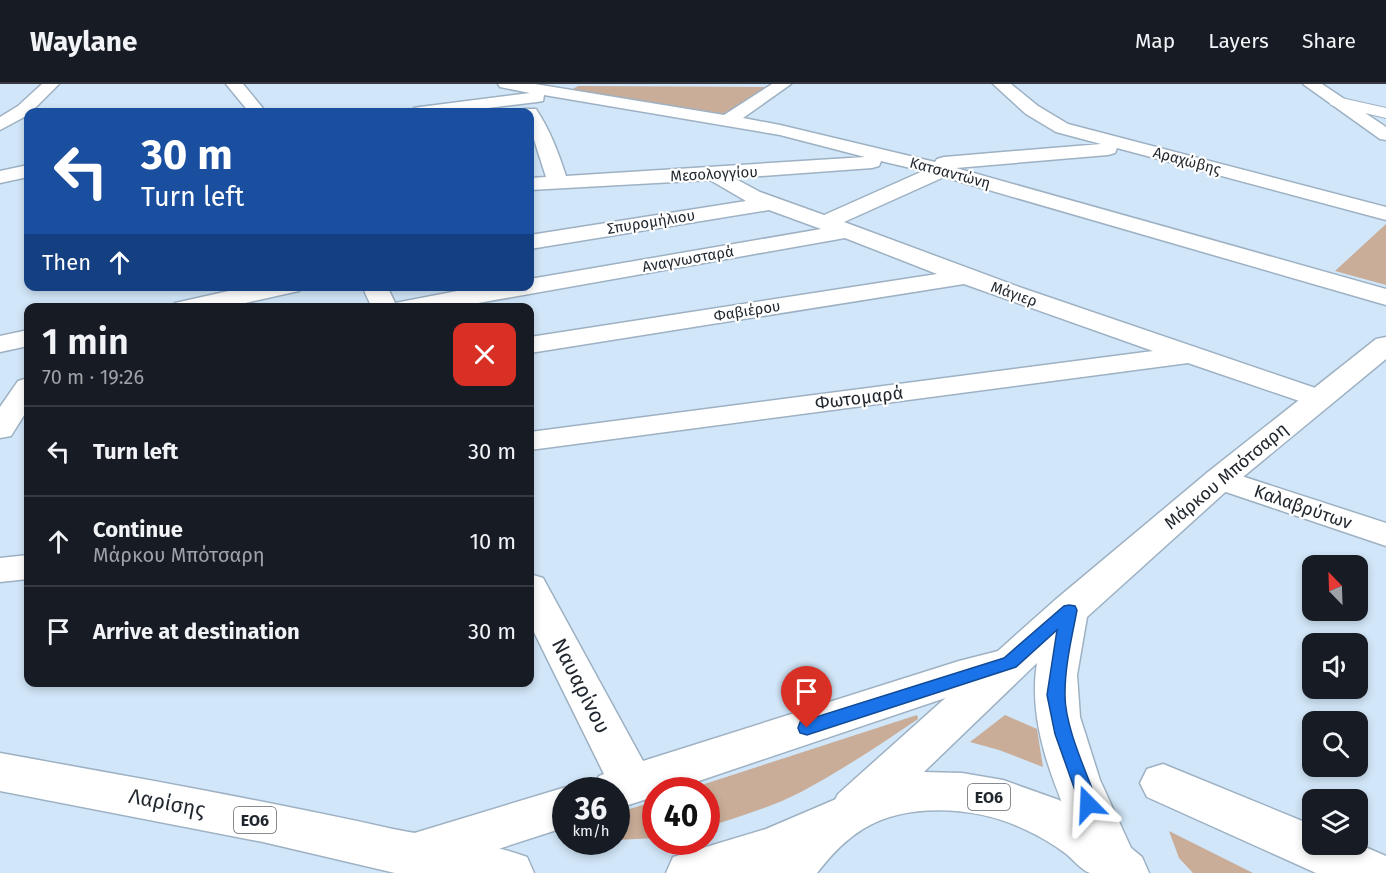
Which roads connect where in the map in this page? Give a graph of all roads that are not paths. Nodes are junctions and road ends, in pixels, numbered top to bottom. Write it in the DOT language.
graph roads {
  1 [pos="68,84"];
  2 [pos="234,84"];
  3 [pos="783,84"];
  4 [pos="1001,84"];
  5 [pos="1311,84"];
  6 [pos="49,85"];
  7 [pos="522,96"];
  8 [pos="1337,102"];
  9 [pos="26,108"];
  10 [pos="255,108"];
  11 [pos="446,108"];
  12 [pos="24,110"];
  13 [pos="0,113"];
  14 [pos="1386,113"];
  15 [pos="534,118"];
  16 [pos="729,120"];
  17 [pos="0,125"];
  18 [pos="1386,135"];
  19 [pos="1203,146"];
  20 [pos="1140,149"];
  21 [pos="898,159"];
  22 [pos="934,168"];
  23 [pos="24,172"];
  24 [pos="715,174"];
  25 [pos="0,177"];
  26 [pos="558,182"];
  27 [pos="534,184"];
  28 [pos="772,202"];
  29 [pos="1386,214"];
  30 [pos="836,227"];
  31 [pos="534,241"];
  32 [pos="964,277"];
  33 [pos="534,285"];
  34 [pos="266,291"];
  35 [pos="500,291"];
  36 [pos="1386,297"];
  37 [pos="208,303"];
  38 [pos="433,303"];
  39 [pos="24,339"];
  40 [pos="0,344"];
  41 [pos="534,344"];
  42 [pos="1386,345"];
  43 [pos="1188,355"];
  44 [pos="24,393"];
  45 [pos="1320,399"];
  46 [pos="0,429"];
  47 [pos="534,440"];
  48 [pos="1220,479"];
  49 [pos="1386,535"];
  50 [pos="24,567"];
  51 [pos="0,570"];
  52 [pos="534,596"];
  53 [pos="1069,610"];
  54 [pos="1010,663"];
  55 [pos="0,772"];
  56 [pos="619,777"];
  57 [pos="1163,783"];
  58 [pos="630,786"];
  59 [pos="552,811"];
  60 [pos="841,817"];
  61 [pos="412,855"];
  62 [pos="1118,868"];
  63 [pos="509,873"];
  64 [pos="691,873"];
  65 [pos="788,873"];
  66 [pos="1370,873"];
  1 -- 6 [label="street"];
  2 -- 10 [label="street"];
  3 -- 16 [label="street"];
  4 -- 20 [label="street, Αραχώβης"];
  5 -- 8 [label="street"];
  6 -- 9 [label="street"];
  7 -- 11 [label="street, Κατσαντώνη"];
  7 -- 16 [label="street, Κατσαντώνη"];
  8 -- 14 [label="street"];
  8 -- 18 [label="street"];
  12 -- 13 [label="street"];
  12 -- 17 [label="street"];
  15 -- 26 [label="street"];
  16 -- 21 [label="street, Κατσαντώνη"];
  19 -- 20 [label="street, Αναγνωσταρά"];
  20 -- 22 [label="street, Αναγνωσταρά"];
  20 -- 29 [label="street, Αραχώβης"];
  21 -- 22 [label="street, Κατσαντώνη"];
  21 -- 24 [label="street, Μεσολογγίου"];
  22 -- 30 [label="street, Αναγνωσταρά"];
  22 -- 36 [label="street, Κατσαντώνη"];
  23 -- 25 [label="street"];
  24 -- 26 [label="street, Μεσολογγίου"];
  24 -- 28 [label="street, Μάγιερ"];
  26 -- 27 [label="street, Μεσολογγίου"];
  28 -- 30 [label="street, Μάγιερ"];
  28 -- 31 [label="street, Σπυρομήλιου"];
  30 -- 32 [label="street, Μάγιερ"];
  30 -- 33 [label="street, Αναγνωσταρά"];
  32 -- 41 [label="street, Φαβιέρου"];
  32 -- 43 [label="street, Μάγιερ"];
  34 -- 37 [label="street"];
  35 -- 38 [label="street, Αναγνωσταρά"];
  39 -- 40 [label="street"];
  42 -- 45 [label="street, Μάρκου Μπότσαρη"];
  43 -- 45 [label="street, Μάγιερ"];
  43 -- 47 [label="street, Φωτομαρά"];
  44 -- 46 [label="street"];
  45 -- 48 [label="street, Μάρκου Μπότσαρη"];
  48 -- 49 [label="street, Καλαβρύτων"];
  48 -- 53 [label="street, Μάρκου Μπότσαρη"];
  50 -- 51 [label="street"];
  52 -- 56 [label="street, Ναυαρίνου"];
  53 -- 54 [label="street, Μάρκου Μπότσαρη"];
  53 -- 62 [label="street"];
  54 -- 58 [label="street"];
  54 -- 60 [label="street, Μάρκου Μπότσαρη"];
  55 -- 61 [label="street, Λαρίσης / ΕΟ6"];
  57 -- 66 [label="street"];
  59 -- 61 [label="street"];
  60 -- 62 [label="street, ΕΟ6"];
  60 -- 64 [label="street, ΕΟ6"];
  60 -- 65 [label="street, ΕΟ6"];
  61 -- 63 [label="street, Λαρίσης / ΕΟ6"];
}
